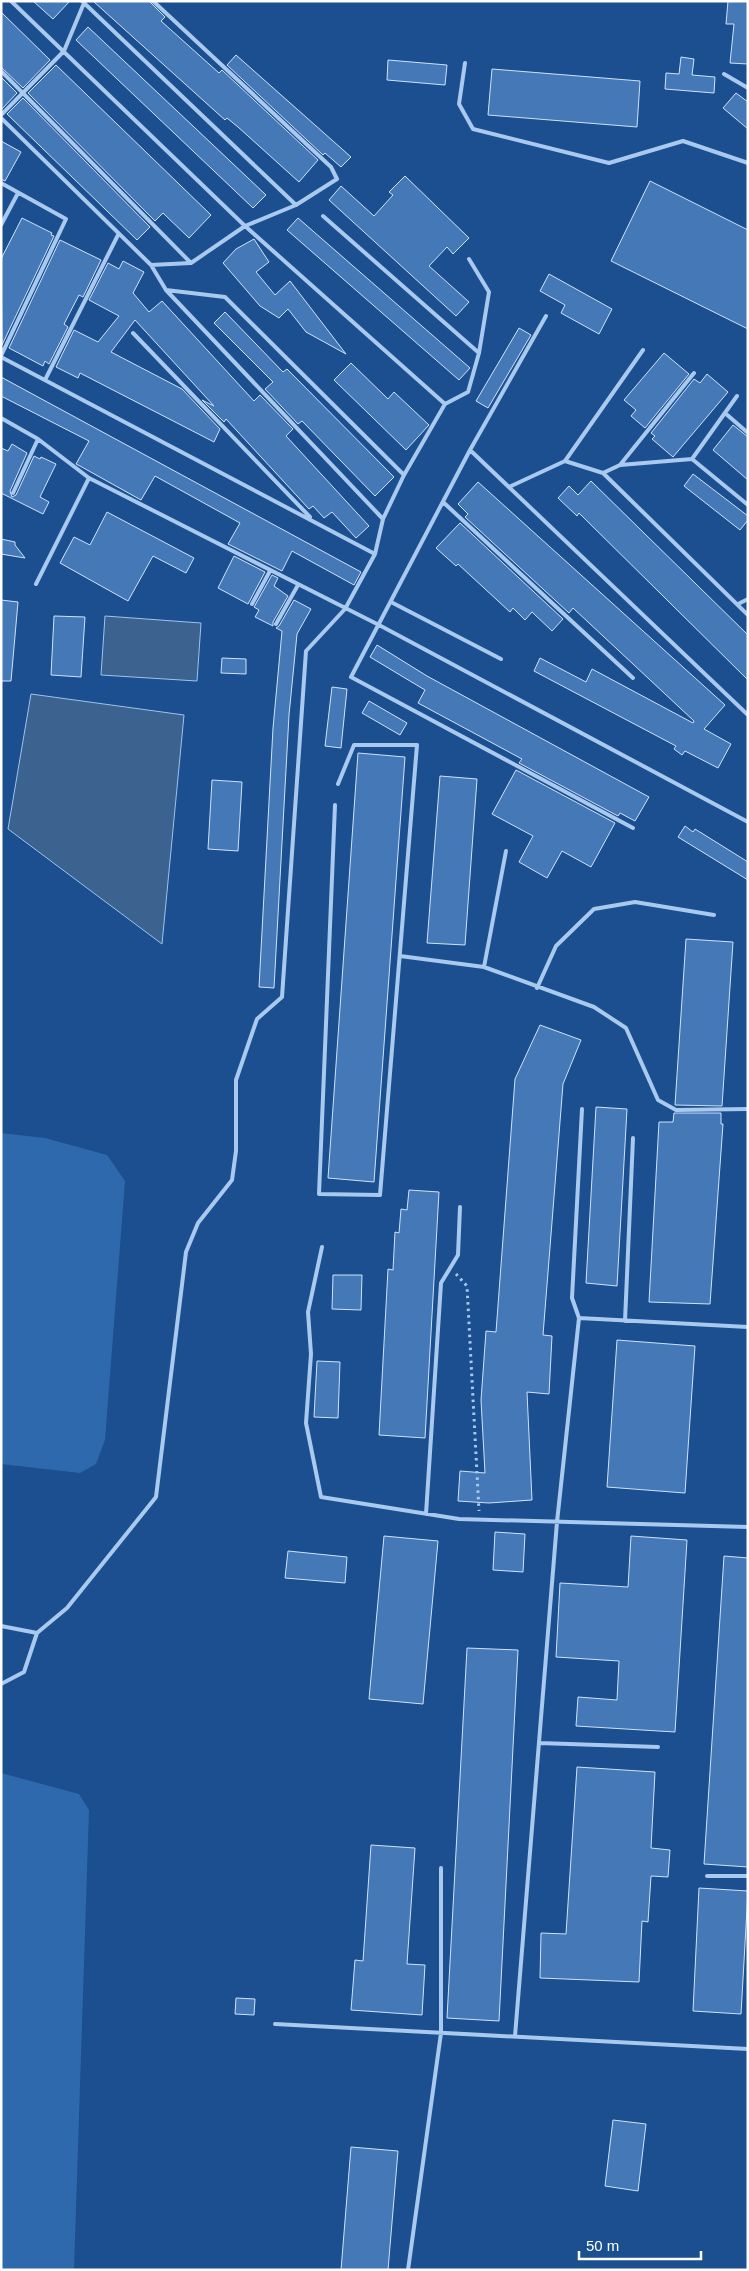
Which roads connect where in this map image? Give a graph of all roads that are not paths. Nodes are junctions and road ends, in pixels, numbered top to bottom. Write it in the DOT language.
graph roads {
  1 [pos="11,1"];
  2 [pos="153,1"];
  3 [pos="83,2"];
  4 [pos="64,51"];
  5 [pos="466,63"];
  6 [pos="1,71"];
  7 [pos="724,74"];
  8 [pos="748,88"];
  9 [pos="23,93"];
  10 [pos="1,117"];
  11 [pos="748,163"];
  12 [pos="1,183"];
  13 [pos="18,193"];
  14 [pos="296,205"];
  15 [pos="323,216"];
  16 [pos="1,224"];
  17 [pos="244,226"];
  18 [pos="118,234"];
  19 [pos="469,259"];
  20 [pos="191,263"];
  21 [pos="151,265"];
  22 [pos="166,290"];
  23 [pos="546,316"];
  24 [pos="133,332"];
  25 [pos="643,350"];
  26 [pos="479,352"];
  27 [pos="1,357"];
  28 [pos="694,373"];
  29 [pos="45,380"];
  30 [pos="737,396"];
  31 [pos="445,404"];
  32 [pos="725,413"];
  33 [pos="3,419"];
  34 [pos="1,424"];
  35 [pos="748,433"];
  36 [pos="38,439"];
  37 [pos="470,450"];
  38 [pos="692,459"];
  39 [pos="565,461"];
  40 [pos="620,465"];
  41 [pos="603,472"];
  42 [pos="404,475"];
  43 [pos="89,478"];
  44 [pos="509,487"];
  45 [pos="13,493"];
  46 [pos="443,502"];
  47 [pos="748,505"];
  48 [pos="312,519"];
  49 [pos="383,519"];
  50 [pos="375,554"];
  51 [pos="270,571"];
  52 [pos="36,584"];
  53 [pos="298,585"];
  54 [pos="748,599"];
  55 [pos="391,602"];
  56 [pos="252,604"];
  57 [pos="738,604"];
  58 [pos="345,609"];
  59 [pos="748,615"];
  60 [pos="276,624"];
  61 [pos="379,625"];
  62 [pos="501,659"];
  63 [pos="633,678"];
  64 [pos="748,714"];
  65 [pos="338,784"];
  66 [pos="335,805"];
  67 [pos="748,822"];
  68 [pos="633,828"];
  69 [pos="506,851"];
  70 [pos="714,915"];
  71 [pos="400,956"];
  72 [pos="484,967"];
  73 [pos="536,988"];
  74 [pos="582,1109"];
  75 [pos="748,1109"];
  76 [pos="633,1138"];
  77 [pos="460,1207"];
  78 [pos="322,1247"];
  79 [pos="579,1318"];
  80 [pos="625,1321"];
  81 [pos="748,1327"];
  82 [pos="426,1514"];
  83 [pos="557,1522"];
  84 [pos="748,1527"];
  85 [pos="1,1626"];
  86 [pos="37,1633"];
  87 [pos="1,1684"];
  88 [pos="539,1743"];
  89 [pos="658,1747"];
  90 [pos="441,1868"];
  91 [pos="707,1876"];
  92 [pos="748,1876"];
  93 [pos="275,2024"];
  94 [pos="441,2033"];
  95 [pos="515,2036"];
  96 [pos="748,2049"];
  97 [pos="408,2270"];
  1 -- 4 [label="lane"];
  2 -- 14 [label="lane"];
  3 -- 4 [label="lane"];
  3 -- 14 [label="lane"];
  4 -- 9 [label="lane"];
  4 -- 17 [label="lane"];
  5 -- 11 [label="lane"];
  6 -- 9 [label="lane"];
  7 -- 8 [label="lane"];
  9 -- 10 [label="lane"];
  9 -- 20 [label="lane"];
  10 -- 18 [label="lane"];
  12 -- 13 [label="lane"];
  13 -- 16 [label="lane"];
  13 -- 27 [label="lane"];
  14 -- 17 [label="lane"];
  15 -- 26 [label="lane"];
  17 -- 20 [label="lane"];
  17 -- 31 [label="lane"];
  18 -- 21 [label="lane"];
  18 -- 29 [label="lane"];
  19 -- 26 [label="lane"];
  20 -- 21 [label="lane"];
  21 -- 22 [label="lane"];
  22 -- 42 [label="lane"];
  22 -- 49 [label="lane"];
  23 -- 37 [label="lane"];
  24 -- 48 [label="lane"];
  25 -- 39 [label="lane"];
  26 -- 31 [label="lane"];
  27 -- 29 [label="lane"];
  28 -- 40 [label="lane"];
  29 -- 48 [label="lane"];
  30 -- 32 [label="lane"];
  31 -- 42 [label="lane"];
  32 -- 35 [label="lane"];
  32 -- 38 [label="lane"];
  33 -- 34 [label="lane"];
  33 -- 36 [label="lane"];
  36 -- 43 [label="lane"];
  36 -- 45 [label="lane"];
  37 -- 44 [label="lane"];
  37 -- 46 [label="lane"];
  38 -- 40 [label="lane"];
  38 -- 47 [label="lane"];
  39 -- 41 [label="lane"];
  39 -- 44 [label="lane"];
  40 -- 41 [label="lane"];
  41 -- 57 [label="lane"];
  42 -- 49 [label="lane"];
  43 -- 51 [label="lane"];
  43 -- 52 [label="lane"];
  44 -- 64 [label="lane"];
  46 -- 55 [label="lane"];
  46 -- 63 [label="lane"];
  48 -- 50 [label="lane"];
  49 -- 50 [label="lane"];
  50 -- 58 [label="lane"];
  51 -- 53 [label="lane"];
  51 -- 56 [label="lane"];
  53 -- 58 [label="lane"];
  53 -- 60 [label="lane"];
  54 -- 57 [label="lane"];
  55 -- 61 [label="lane"];
  55 -- 62 [label="lane"];
  57 -- 59 [label="lane"];
  58 -- 61 [label="lane"];
  58 -- 86 [label="lane"];
  61 -- 67 [label="lane"];
  61 -- 68 [label="lane"];
  65 -- 71 [label="lane"];
  66 -- 71 [label="lane"];
  69 -- 72 [label="lane"];
  70 -- 73 [label="lane"];
  71 -- 72 [label="lane"];
  72 -- 73 [label="lane"];
  73 -- 75 [label="lane"];
  74 -- 79 [label="lane"];
  76 -- 80 [label="lane"];
  77 -- 82 [label="lane"];
  78 -- 82 [label="lane"];
  79 -- 80 [label="lane"];
  79 -- 83 [label="lane"];
  80 -- 81 [label="lane"];
  82 -- 83 [label="lane"];
  83 -- 84 [label="lane"];
  83 -- 88 [label="lane"];
  85 -- 86 [label="lane"];
  86 -- 87 [label="lane"];
  88 -- 89 [label="lane"];
  88 -- 95 [label="lane"];
  90 -- 94 [label="lane"];
  91 -- 92 [label="lane"];
  93 -- 94 [label="lane"];
  94 -- 95 [label="lane"];
  94 -- 97 [label="lane"];
  95 -- 96 [label="lane"];
}
